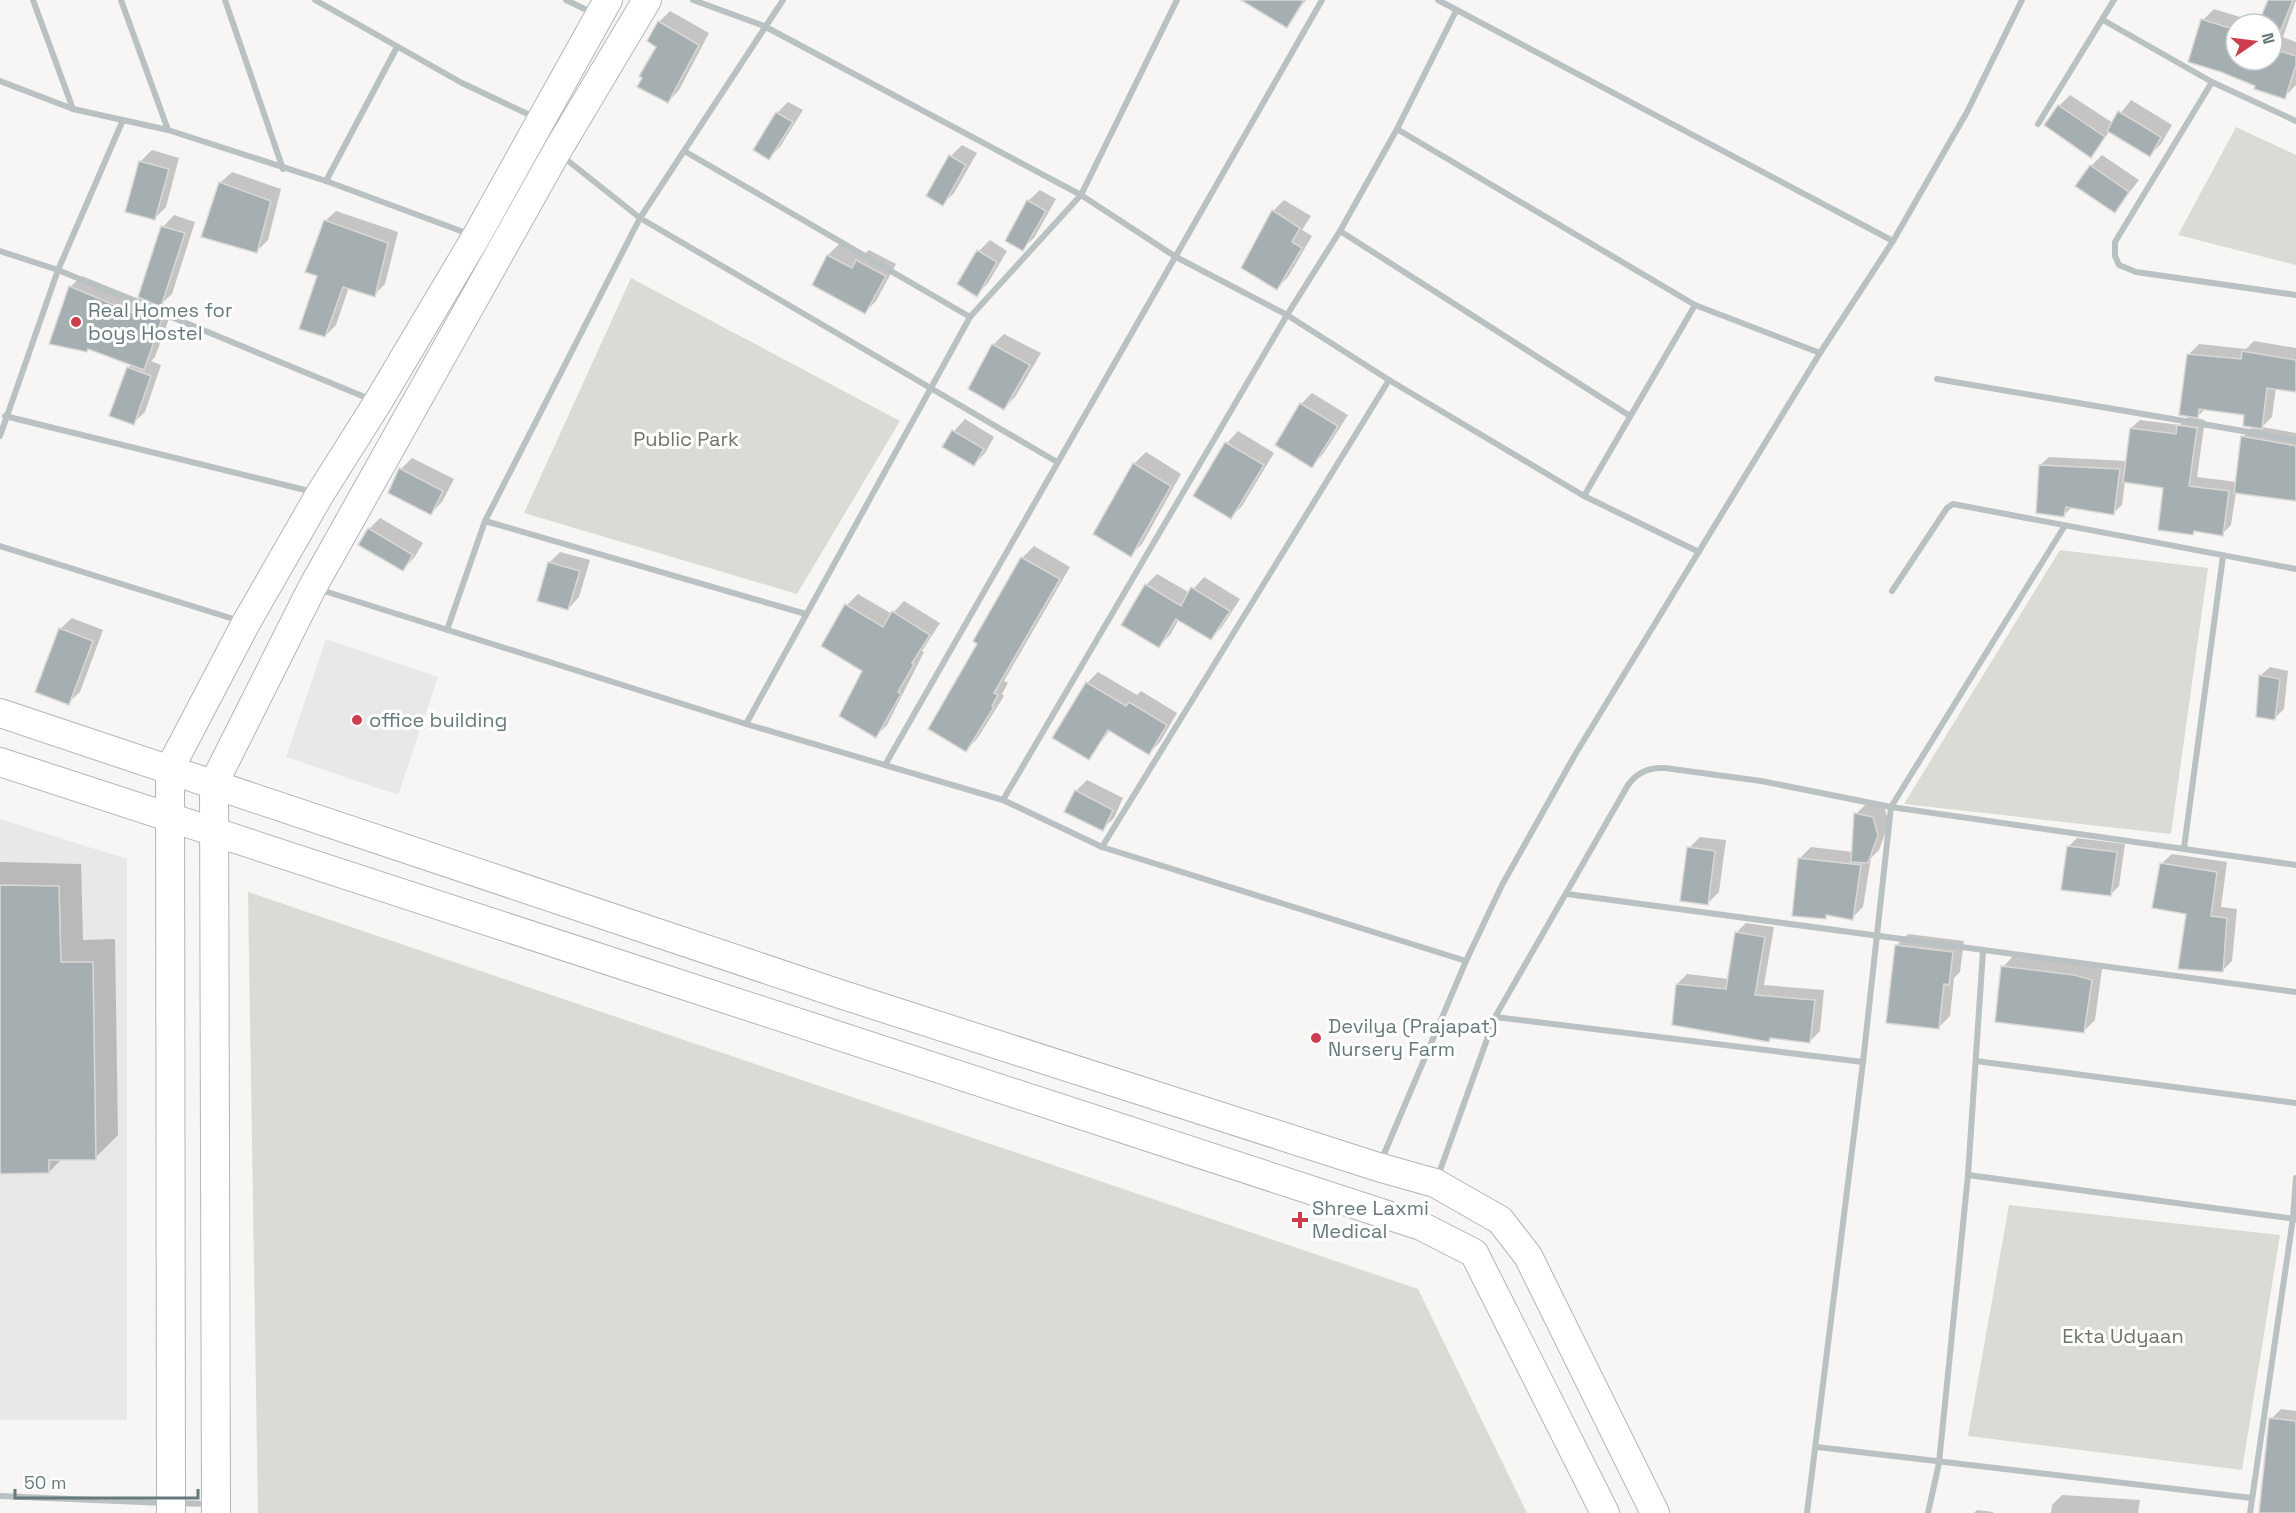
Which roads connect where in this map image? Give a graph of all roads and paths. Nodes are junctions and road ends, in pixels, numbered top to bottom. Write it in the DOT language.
graph roads {
  1 [pos="33,0"];
  2 [pos="121,0"];
  3 [pos="225,0"];
  4 [pos="315,0"];
  5 [pos="566,0"];
  6 [pos="647,0"];
  7 [pos="693,0"];
  8 [pos="783,0"];
  9 [pos="1177,0"];
  10 [pos="1322,0"];
  11 [pos="1438,0"];
  12 [pos="2022,0"];
  13 [pos="2114,0"];
  14 [pos="603,8"];
  15 [pos="1456,11"];
  16 [pos="2103,20"];
  17 [pos="764,26"];
  18 [pos="397,47"];
  19 [pos="0,81"];
  20 [pos="2212,82"];
  21 [pos="72,109"];
  22 [pos="123,120"];
  23 [pos="541,121"];
  24 [pos="2296,121"];
  25 [pos="2038,124"];
  26 [pos="1396,129"];
  27 [pos="168,130"];
  28 [pos="557,151"];
  29 [pos="686,152"];
  30 [pos="283,169"];
  31 [pos="326,181"];
  32 [pos="1081,195"];
  33 [pos="640,218"];
  34 [pos="1340,231"];
  35 [pos="1893,241"];
  36 [pos="490,243"];
  37 [pos="0,252"];
  38 [pos="1176,257"];
  39 [pos="58,270"];
  40 [pos="2296,295"];
  41 [pos="1695,305"];
  42 [pos="1287,315"];
  43 [pos="970,317"];
  44 [pos="1820,353"];
  45 [pos="1937,379"];
  46 [pos="1389,380"];
  47 [pos="931,390"];
  48 [pos="378,402"];
  49 [pos="5,416"];
  50 [pos="1630,416"];
  51 [pos="0,436"];
  52 [pos="2296,440"];
  53 [pos="1057,462"];
  54 [pos="320,494"];
  55 [pos="1584,496"];
  56 [pos="485,521"];
  57 [pos="2064,527"];
  58 [pos="0,546"];
  59 [pos="1699,552"];
  60 [pos="2223,556"];
  61 [pos="2296,569"];
  62 [pos="312,588"];
  63 [pos="1892,591"];
  64 [pos="806,614"];
  65 [pos="246,623"];
  66 [pos="447,630"];
  67 [pos="0,713"];
  68 [pos="746,724"];
  69 [pos="0,762"];
  70 [pos="885,765"];
  71 [pos="170,768"];
  72 [pos="214,783"];
  73 [pos="1003,800"];
  74 [pos="1891,807"];
  75 [pos="170,819"];
  76 [pos="214,830"];
  77 [pos="1102,847"];
  78 [pos="2184,848"];
  79 [pos="2296,865"];
  80 [pos="1567,894"];
  81 [pos="1878,934"];
  82 [pos="1983,951"];
  83 [pos="1466,961"];
  84 [pos="2296,992"];
  85 [pos="1495,1017"];
  86 [pos="1976,1061"];
  87 [pos="1863,1062"];
  88 [pos="2296,1104"];
  89 [pos="1378,1167"];
  90 [pos="1968,1175"];
  91 [pos="2296,1178"];
  92 [pos="1435,1183"];
  93 [pos="2294,1219"];
  94 [pos="1817,1447"];
  95 [pos="1939,1463"];
  96 [pos="0,1496"];
  97 [pos="2252,1498"];
  98 [pos="171,1508"];
  99 [pos="216,1509"];
  100 [pos="1605,1513"];
  101 [pos="1655,1513"];
  102 [pos="1807,1513"];
  103 [pos="1928,1513"];
  104 [pos="2250,1513"];
  1 -- 21 [label="street"];
  2 -- 27 [label="street"];
  3 -- 30 [label="street"];
  4 -- 18 [label="street"];
  5 -- 14 [label="street"];
  6 -- 28 [label="main road"];
  7 -- 17 [label="street"];
  8 -- 17 [label="street"];
  9 -- 32 [label="street"];
  10 -- 38 [label="street"];
  11 -- 15 [label="street"];
  12 -- 35 [label="street"];
  13 -- 16 [label="street"];
  14 -- 23 [label="main road"];
  15 -- 26 [label="street"];
  15 -- 35 [label="street"];
  16 -- 20 [label="street"];
  16 -- 25 [label="street"];
  17 -- 29 [label="street"];
  17 -- 32 [label="street"];
  18 -- 23 [label="street"];
  18 -- 31 [label="street"];
  19 -- 21 [label="street"];
  20 -- 24 [label="street"];
  20 -- 40 [label="street"];
  21 -- 22 [label="street"];
  22 -- 27 [label="street"];
  22 -- 39 [label="street"];
  23 -- 36 [label="main road"];
  26 -- 34 [label="street"];
  26 -- 41 [label="street"];
  27 -- 30 [label="street"];
  28 -- 33 [label="street"];
  28 -- 36 [label="main road"];
  29 -- 33 [label="street"];
  29 -- 43 [label="street"];
  30 -- 31 [label="street"];
  31 -- 36 [label="street"];
  32 -- 38 [label="street"];
  32 -- 43 [label="street"];
  33 -- 47 [label="street"];
  33 -- 56 [label="street"];
  34 -- 42 [label="street"];
  34 -- 50 [label="street"];
  35 -- 44 [label="street"];
  36 -- 48 [label="main road"];
  36 -- 62 [label="main road"];
  37 -- 39 [label="street"];
  38 -- 42 [label="street"];
  38 -- 53 [label="street"];
  39 -- 48 [label="street"];
  39 -- 49 [label="street"];
  41 -- 44 [label="street"];
  41 -- 50 [label="street"];
  42 -- 46 [label="street"];
  42 -- 73 [label="street"];
  43 -- 47 [label="street"];
  44 -- 59 [label="street"];
  45 -- 52 [label="street"];
  46 -- 55 [label="street"];
  46 -- 77 [label="street"];
  47 -- 53 [label="street"];
  47 -- 64 [label="street"];
  48 -- 54 [label="main road"];
  49 -- 51 [label="street"];
  49 -- 54 [label="street"];
  50 -- 55 [label="street"];
  53 -- 70 [label="street"];
  54 -- 65 [label="main road"];
  55 -- 59 [label="street"];
  56 -- 64 [label="street"];
  56 -- 66 [label="street"];
  57 -- 60 [label="street"];
  57 -- 63 [label="street"];
  57 -- 74 [label="street"];
  58 -- 65 [label="street"];
  59 -- 83 [label="street"];
  60 -- 61 [label="street"];
  60 -- 78 [label="street"];
  62 -- 66 [label="street"];
  62 -- 72 [label="main road"];
  64 -- 68 [label="street"];
  65 -- 71 [label="main road"];
  66 -- 68 [label="street"];
  67 -- 71 [label="main road"];
  68 -- 70 [label="street"];
  69 -- 75 [label="main road"];
  70 -- 73 [label="street"];
  71 -- 72 [label="main road"];
  71 -- 75 [label="main road"];
  72 -- 76 [label="main road"];
  72 -- 89 [label="main road"];
  73 -- 77 [label="street"];
  74 -- 78 [label="street"];
  74 -- 80 [label="street"];
  74 -- 81 [label="street"];
  75 -- 76 [label="main road"];
  75 -- 98 [label="main road"];
  76 -- 99 [label="main road"];
  76 -- 100 [label="main road"];
  77 -- 83 [label="street"];
  78 -- 79 [label="street"];
  80 -- 81 [label="street"];
  80 -- 85 [label="street"];
  81 -- 82 [label="street"];
  81 -- 87 [label="street"];
  82 -- 84 [label="street"];
  82 -- 86 [label="street"];
  83 -- 89 [label="street"];
  85 -- 87 [label="street"];
  85 -- 92 [label="street"];
  86 -- 88 [label="street"];
  86 -- 90 [label="street"];
  87 -- 94 [label="street"];
  89 -- 92 [label="main road"];
  90 -- 93 [label="street"];
  90 -- 95 [label="street"];
  91 -- 93 [label="street"];
  92 -- 101 [label="main road"];
  93 -- 97 [label="street"];
  94 -- 95 [label="street"];
  94 -- 102 [label="street"];
  95 -- 97 [label="street"];
  95 -- 103 [label="street"];
  96 -- 98 [label="street"];
  97 -- 104 [label="street"];
  98 -- 99 [label="street"];
}
